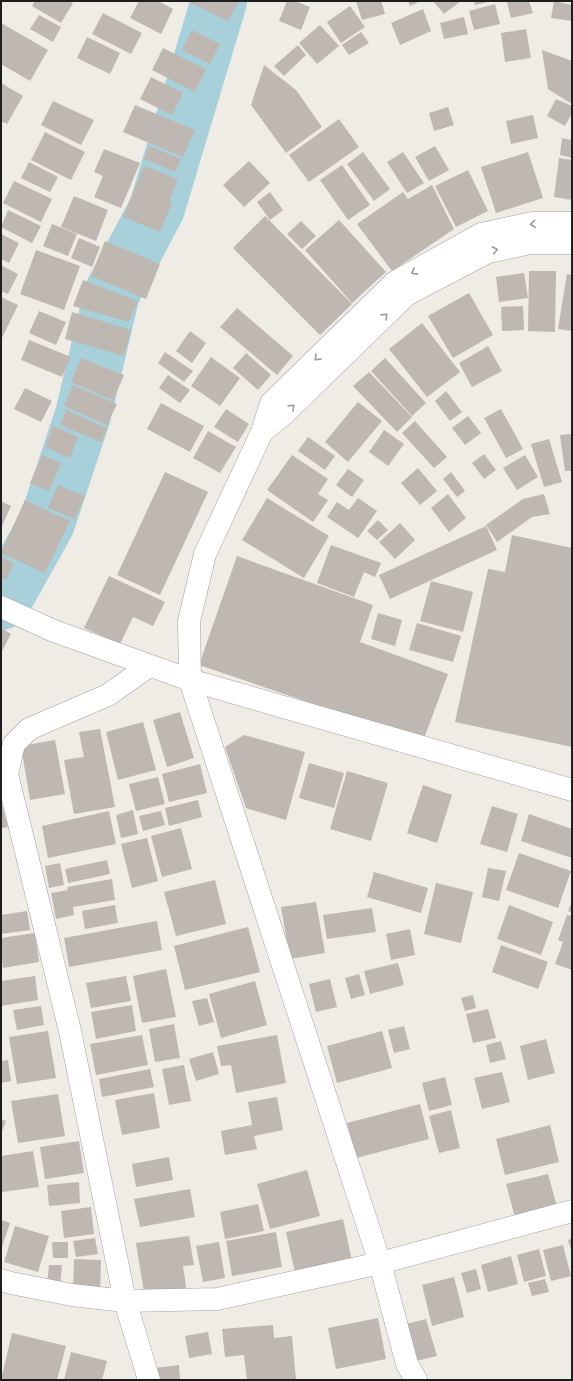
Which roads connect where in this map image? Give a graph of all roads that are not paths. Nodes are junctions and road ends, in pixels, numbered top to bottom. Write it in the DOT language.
graph roads {
  1 [pos="572,223"];
  2 [pos="572,243"];
  3 [pos="262,432"];
  4 [pos="1,607"];
  5 [pos="149,666"];
  6 [pos="190,680"];
  7 [pos="572,790"];
  8 [pos="572,1211"];
  9 [pos="380,1263"];
  10 [pos="1,1280"];
  11 [pos="125,1301"];
  12 [pos="148,1380"];
  13 [pos="416,1380"];
  1 -- 3 [label="street, one-way"];
  3 -- 2 [label="street, one-way"];
  3 -- 6 [label="street"];
  4 -- 5 [label="street"];
  5 -- 6 [label="street"];
  5 -- 11 [label="street"];
  6 -- 7 [label="street"];
  6 -- 9 [label="street"];
  8 -- 9 [label="street"];
  9 -- 11 [label="street"];
  9 -- 13 [label="street"];
  10 -- 11 [label="street"];
  11 -- 12 [label="street"];
}
